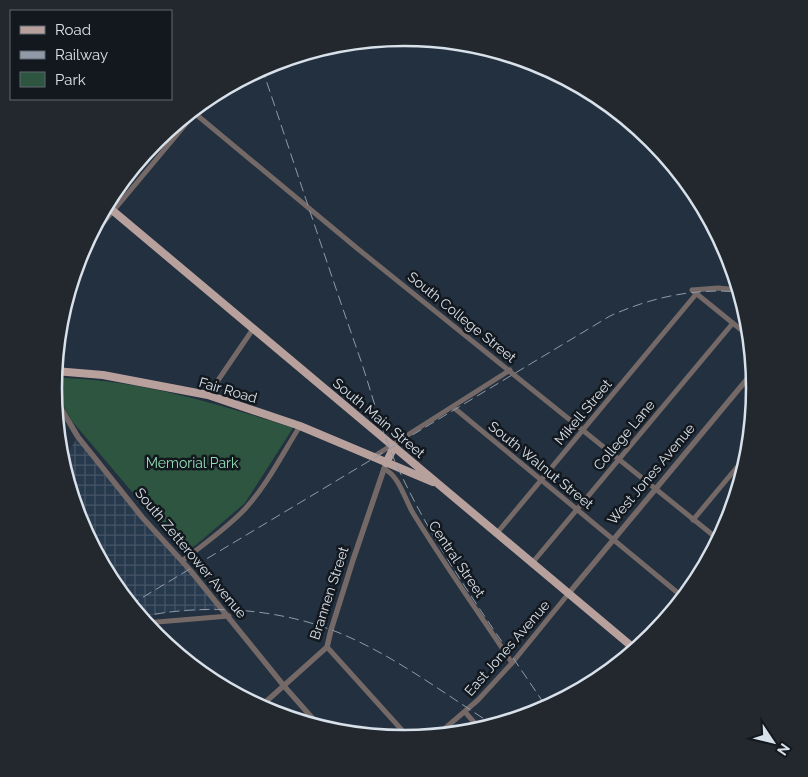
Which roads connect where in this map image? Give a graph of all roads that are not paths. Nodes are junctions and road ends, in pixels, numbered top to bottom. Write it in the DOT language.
graph roads {
  1 [pos="198,116"];
  2 [pos="177,132"];
  3 [pos="113,211"];
  4 [pos="108,218"];
  5 [pos="732,289"];
  6 [pos="694,292"];
  7 [pos="732,323"];
  8 [pos="253,329"];
  9 [pos="741,330"];
  10 [pos="510,370"];
  11 [pos="62,371"];
  12 [pos="746,380"];
  13 [pos="208,395"];
  14 [pos="453,407"];
  15 [pos="62,410"];
  16 [pos="300,426"];
  17 [pos="583,429"];
  18 [pos="393,446"];
  19 [pos="373,457"];
  20 [pos="619,459"];
  21 [pos="385,466"];
  22 [pos="737,467"];
  23 [pos="542,480"];
  24 [pos="439,485"];
  25 [pos="655,488"];
  26 [pos="577,509"];
  27 [pos="693,520"];
  28 [pos="497,532"];
  29 [pos="713,535"];
  30 [pos="613,539"];
  31 [pos="182,561"];
  32 [pos="533,562"];
  33 [pos="569,593"];
  34 [pos="679,593"];
  35 [pos="229,616"];
  36 [pos="155,623"];
  37 [pos="631,645"];
  38 [pos="327,647"];
  39 [pos="512,663"];
  40 [pos="284,686"];
  41 [pos="266,702"];
  42 [pos="465,712"];
  43 [pos="313,719"];
  44 [pos="475,723"];
  45 [pos="445,728"];
  46 [pos="403,731"];
  1 -- 10 [label="street, South College Street"];
  2 -- 3 [label="street"];
  3 -- 4 [label="street"];
  3 -- 8 [label="main road, South Main Street"];
  5 -- 6 [label="street"];
  6 -- 7 [label="street"];
  6 -- 17 [label="street, Mikell Street"];
  7 -- 9 [label="street"];
  7 -- 20 [label="street, College Lane"];
  8 -- 13 [label="street"];
  8 -- 18 [label="main road, South Main Street"];
  10 -- 14 [label="street"];
  10 -- 17 [label="street, South College Street"];
  11 -- 13 [label="main road, Fair Road"];
  12 -- 25 [label="street, West Jones Avenue"];
  13 -- 16 [label="main road, Fair Road"];
  14 -- 18 [label="street"];
  14 -- 23 [label="street, South Walnut Street"];
  15 -- 31 [label="street, South Zetterower Avenue"];
  16 -- 19 [label="main road, Fair Road"];
  16 -- 31 [label="street"];
  17 -- 20 [label="street, South College Street"];
  17 -- 23 [label="street, Mikell Street"];
  18 -- 19 [label="street"];
  18 -- 21 [label="main road"];
  18 -- 24 [label="main road, South Main Street"];
  19 -- 21 [label="main road, Fair Road"];
  20 -- 25 [label="street, South College Street"];
  20 -- 26 [label="street, College Lane"];
  21 -- 24 [label="main road, Fair Road"];
  21 -- 38 [label="street, Brannen Street"];
  21 -- 39 [label="street, Central Street"];
  22 -- 27 [label="street"];
  23 -- 26 [label="street, South Walnut Street"];
  23 -- 28 [label="street, Mikell Street"];
  24 -- 28 [label="main road, South Main Street"];
  25 -- 27 [label="street, South College Street"];
  25 -- 30 [label="street, West Jones Avenue"];
  26 -- 30 [label="street, South Walnut Street"];
  26 -- 32 [label="street, College Lane"];
  27 -- 29 [label="street, South College Street"];
  28 -- 32 [label="main road, South Main Street"];
  30 -- 33 [label="street, West Jones Avenue"];
  30 -- 34 [label="street, South Walnut Street"];
  31 -- 35 [label="street, South Zetterower Avenue"];
  32 -- 33 [label="main road, South Main Street"];
  33 -- 37 [label="main road, South Main Street"];
  33 -- 39 [label="street, East Jones Avenue"];
  35 -- 36 [label="street"];
  35 -- 40 [label="street, South Zetterower Avenue"];
  38 -- 40 [label="street, Brannen Street"];
  38 -- 46 [label="street"];
  39 -- 42 [label="street, East Jones Avenue"];
  40 -- 41 [label="street, Brannen Street"];
  40 -- 43 [label="street, South Zetterower Avenue"];
  42 -- 44 [label="street"];
  42 -- 45 [label="street, East Jones Avenue"];
}
